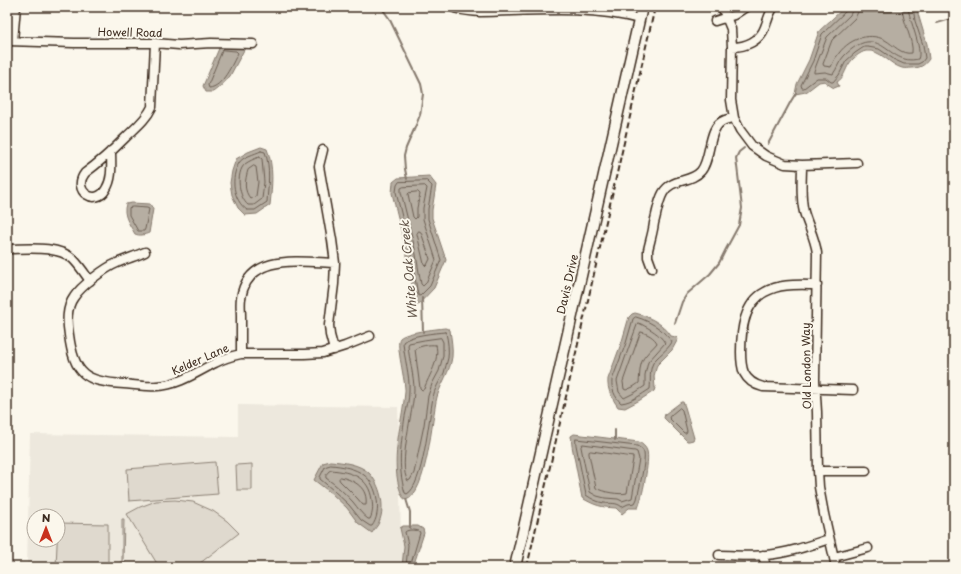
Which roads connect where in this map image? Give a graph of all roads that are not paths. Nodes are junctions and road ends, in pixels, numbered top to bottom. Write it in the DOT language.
graph roads {
  1 [pos="16,7"];
  2 [pos="452,7"];
  3 [pos="642,7"];
  4 [pos="722,7"];
  5 [pos="746,7"];
  6 [pos="774,7"];
  7 [pos="573,8"];
  8 [pos="726,17"];
  9 [pos="639,19"];
  10 [pos="715,21"];
  11 [pos="10,41"];
  12 [pos="155,43"];
  13 [pos="254,44"];
  14 [pos="732,48"];
  15 [pos="734,118"];
  16 [pos="323,150"];
  17 [pos="111,152"];
  18 [pos="857,163"];
  19 [pos="802,165"];
  20 [pos="7,249"];
  21 [pos="145,252"];
  22 [pos="334,264"];
  23 [pos="652,268"];
  24 [pos="90,281"];
  25 [pos="817,285"];
  26 [pos="370,336"];
  27 [pos="334,350"];
  28 [pos="241,354"];
  29 [pos="816,388"];
  30 [pos="854,390"];
  31 [pos="818,471"];
  32 [pos="866,471"];
  33 [pos="829,539"];
  34 [pos="868,548"];
  35 [pos="719,555"];
  36 [pos="763,555"];
  37 [pos="834,557"];
  38 [pos="515,567"];
  39 [pos="766,567"];
  40 [pos="836,567"];
  1 -- 11 [label="street"];
  2 -- 7 [label="street"];
  3 -- 9 [label="main road, Davis Drive"];
  4 -- 8 [label="street"];
  5 -- 8 [label="street"];
  6 -- 14 [label="street"];
  7 -- 9 [label="street"];
  8 -- 10 [label="street"];
  8 -- 14 [label="street"];
  9 -- 38 [label="main road, Davis Drive"];
  11 -- 12 [label="street, Howell Road"];
  12 -- 13 [label="street, Howell Road"];
  12 -- 17 [label="street"];
  14 -- 15 [label="street"];
  15 -- 19 [label="street"];
  15 -- 23 [label="street"];
  16 -- 22 [label="street"];
  17 -- 17 [label="street"];
  18 -- 19 [label="street"];
  19 -- 25 [label="street, Old London Way"];
  20 -- 24 [label="street"];
  21 -- 24 [label="street, Kelder Lane"];
  22 -- 27 [label="street"];
  22 -- 28 [label="street"];
  24 -- 28 [label="street, Kelder Lane"];
  25 -- 29 [label="street, Old London Way"];
  25 -- 29 [label="street"];
  26 -- 27 [label="street, Kelder Lane"];
  27 -- 28 [label="street, Kelder Lane"];
  29 -- 30 [label="street"];
  29 -- 31 [label="street, Old London Way"];
  31 -- 32 [label="street"];
  31 -- 33 [label="street, Old London Way"];
  33 -- 36 [label="street"];
  33 -- 37 [label="street, Old London Way"];
  34 -- 37 [label="street"];
  35 -- 36 [label="street"];
  36 -- 39 [label="street"];
  37 -- 40 [label="street, Old London Way"];
}
